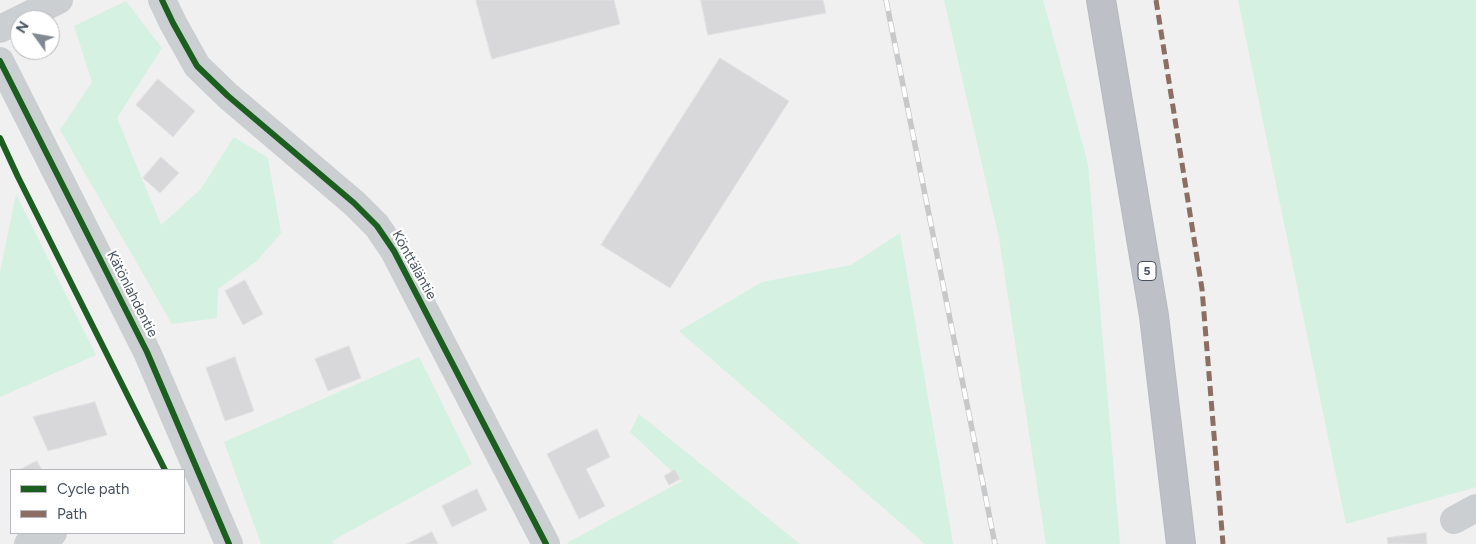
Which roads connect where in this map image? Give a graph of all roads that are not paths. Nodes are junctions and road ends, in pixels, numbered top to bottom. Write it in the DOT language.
graph roads {
  1 [pos="59,0"];
  2 [pos="162,0"];
  3 [pos="1101,0"];
  4 [pos="0,29"];
  5 [pos="0,61"];
  6 [pos="191,477"];
  7 [pos="51,534"];
  8 [pos="28,544"];
  9 [pos="229,544"];
  10 [pos="546,544"];
  11 [pos="1181,544"];
  1 -- 4 [label="street"];
  2 -- 10 [label="street, Könttäläntie"];
  3 -- 11 [label="highway, 5"];
  5 -- 6 [label="street, Kätönlahdentie"];
  6 -- 9 [label="street, Kätönlahdentie"];
  7 -- 8 [label="street"];
}
